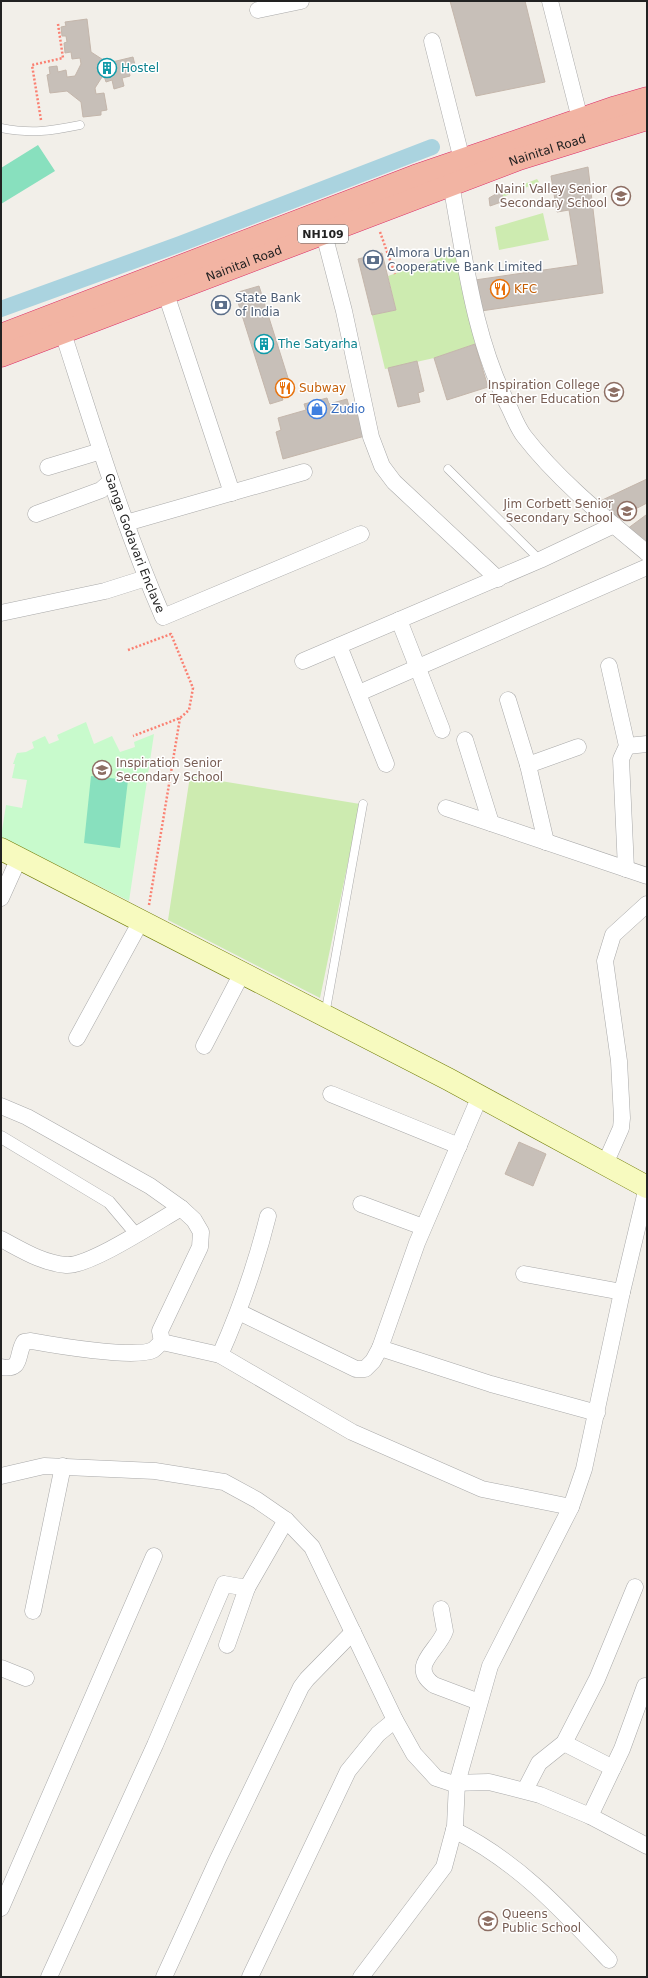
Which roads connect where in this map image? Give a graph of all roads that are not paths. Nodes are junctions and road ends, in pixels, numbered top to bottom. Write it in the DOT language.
graph roads {
  1 [pos="301,1"];
  2 [pos="550,1"];
  3 [pos="258,10"];
  4 [pos="432,41"];
  5 [pos="647,98"];
  6 [pos="580,119"];
  7 [pos="647,119"];
  8 [pos="80,126"];
  9 [pos="1,128"];
  10 [pos="487,161"];
  11 [pos="456,172"];
  12 [pos="324,234"];
  13 [pos="166,294"];
  14 [pos="63,333"];
  15 [pos="1,334"];
  16 [pos="1,356"];
  17 [pos="101,451"];
  18 [pos="48,467"];
  19 [pos="448,469"];
  20 [pos="304,472"];
  21 [pos="111,481"];
  22 [pos="232,493"];
  23 [pos="36,514"];
  24 [pos="126,523"];
  25 [pos="614,525"];
  26 [pos="361,534"];
  27 [pos="647,553"];
  28 [pos="540,560"];
  29 [pos="647,567"];
  30 [pos="146,578"];
  31 [pos="498,579"];
  32 [pos="1,613"];
  33 [pos="399,620"];
  34 [pos="339,646"];
  35 [pos="303,661"];
  36 [pos="609,666"];
  37 [pos="418,668"];
  38 [pos="359,693"];
  39 [pos="508,700"];
  40 [pos="442,730"];
  41 [pos="465,740"];
  42 [pos="647,744"];
  43 [pos="627,746"];
  44 [pos="578,747"];
  45 [pos="386,764"];
  46 [pos="528,765"];
  47 [pos="363,804"];
  48 [pos="446,808"];
  49 [pos="491,823"];
  50 [pos="546,842"];
  51 [pos="10,854"];
  52 [pos="626,870"];
  53 [pos="647,876"];
  54 [pos="1,898"];
  55 [pos="647,904"];
  56 [pos="143,922"];
  57 [pos="242,973"];
  58 [pos="325,1015"];
  59 [pos="77,1038"];
  60 [pos="204,1046"];
  61 [pos="331,1094"];
  62 [pos="480,1096"];
  63 [pos="1,1106"];
  64 [pos="1,1137"];
  65 [pos="459,1146"];
  66 [pos="605,1164"];
  67 [pos="647,1187"];
  68 [pos="361,1204"];
  69 [pos="181,1208"];
  70 [pos="268,1216"];
  71 [pos="424,1227"];
  72 [pos="136,1234"];
  73 [pos="1,1238"];
  74 [pos="524,1274"];
  75 [pos="622,1292"];
  76 [pos="238,1312"];
  77 [pos="162,1342"];
  78 [pos="380,1348"];
  79 [pos="220,1355"];
  80 [pos="1,1367"];
  81 [pos="597,1413"];
  82 [pos="63,1466"];
  83 [pos="1,1476"];
  84 [pos="571,1507"];
  85 [pos="286,1520"];
  86 [pos="154,1556"];
  87 [pos="636,1587"];
  88 [pos="247,1588"];
  89 [pos="441,1609"];
  90 [pos="33,1611"];
  91 [pos="353,1632"];
  92 [pos="227,1645"];
  93 [pos="1,1668"];
  94 [pos="26,1678"];
  95 [pos="645,1686"];
  96 [pos="479,1702"];
  97 [pos="395,1720"];
  98 [pos="564,1743"];
  99 [pos="613,1768"];
  100 [pos="457,1783"];
  101 [pos="525,1790"];
  102 [pos="590,1816"];
  103 [pos="454,1830"];
  104 [pos="647,1846"];
  105 [pos="1,1908"];
  106 [pos="609,1960"];
  107 [pos="49,1977"];
  108 [pos="164,1977"];
  109 [pos="250,1977"];
  110 [pos="361,1977"];
  1 -- 3 [label="street"];
  2 -- 6 [label="street"];
  4 -- 11 [label="street"];
  5 -- 6 [label="highway, Nainital Road / NH109"];
  6 -- 10 [label="highway, Nainital Road / NH109"];
  7 -- 10 [label="highway, Nainital Road / NH109"];
  8 -- 9 [label="lane"];
  10 -- 11 [label="highway, Nainital Road / NH109"];
  11 -- 12 [label="highway, Nainital Road / NH109"];
  11 -- 15 [label="highway, Nainital Road / NH109"];
  11 -- 25 [label="street"];
  12 -- 13 [label="highway, Nainital Road / NH109"];
  12 -- 31 [label="street"];
  13 -- 14 [label="highway, Nainital Road / NH109"];
  13 -- 22 [label="street"];
  14 -- 16 [label="highway, Nainital Road / NH109"];
  14 -- 17 [label="street, Ganga Godavari Enclave"];
  17 -- 18 [label="street"];
  17 -- 21 [label="street, Ganga Godavari Enclave"];
  19 -- 28 [label="lane"];
  20 -- 22 [label="street"];
  21 -- 23 [label="street"];
  21 -- 24 [label="street, Ganga Godavari Enclave"];
  22 -- 24 [label="street"];
  24 -- 30 [label="street, Ganga Godavari Enclave"];
  25 -- 27 [label="street"];
  25 -- 28 [label="street"];
  26 -- 30 [label="street, Ganga Godavari Enclave"];
  28 -- 31 [label="street"];
  29 -- 37 [label="street"];
  30 -- 32 [label="street"];
  31 -- 33 [label="street"];
  33 -- 34 [label="street"];
  33 -- 37 [label="street"];
  34 -- 35 [label="street"];
  34 -- 38 [label="street"];
  36 -- 43 [label="street"];
  37 -- 38 [label="street"];
  37 -- 40 [label="street"];
  38 -- 45 [label="street"];
  39 -- 46 [label="street"];
  41 -- 49 [label="street"];
  42 -- 43 [label="street"];
  43 -- 52 [label="street"];
  44 -- 46 [label="street"];
  46 -- 50 [label="street"];
  47 -- 58 [label="lane"];
  48 -- 49 [label="street"];
  49 -- 50 [label="street"];
  50 -- 52 [label="street"];
  51 -- 54 [label="street"];
  51 -- 56 [label="main road"];
  52 -- 53 [label="street"];
  55 -- 66 [label="street"];
  56 -- 57 [label="main road"];
  56 -- 59 [label="street"];
  57 -- 58 [label="main road"];
  57 -- 60 [label="street"];
  58 -- 62 [label="main road"];
  61 -- 65 [label="street"];
  62 -- 65 [label="street"];
  62 -- 66 [label="main road"];
  63 -- 69 [label="street"];
  64 -- 72 [label="street"];
  65 -- 71 [label="street"];
  66 -- 67 [label="main road"];
  67 -- 75 [label="street"];
  68 -- 71 [label="street"];
  69 -- 72 [label="street"];
  69 -- 77 [label="street"];
  70 -- 76 [label="street"];
  71 -- 78 [label="street"];
  72 -- 73 [label="street"];
  74 -- 75 [label="street"];
  75 -- 81 [label="street"];
  76 -- 78 [label="street"];
  76 -- 79 [label="street"];
  77 -- 79 [label="street"];
  77 -- 80 [label="street"];
  78 -- 81 [label="street"];
  79 -- 84 [label="street"];
  81 -- 84 [label="street"];
  82 -- 83 [label="street"];
  82 -- 85 [label="street"];
  82 -- 90 [label="street"];
  84 -- 96 [label="street"];
  85 -- 88 [label="street"];
  85 -- 91 [label="street"];
  86 -- 105 [label="street"];
  87 -- 98 [label="street"];
  88 -- 92 [label="street"];
  88 -- 107 [label="street"];
  89 -- 96 [label="street"];
  91 -- 97 [label="street"];
  91 -- 108 [label="street"];
  93 -- 94 [label="street"];
  95 -- 99 [label="street"];
  96 -- 100 [label="street"];
  97 -- 100 [label="street"];
  97 -- 109 [label="street"];
  98 -- 99 [label="street"];
  98 -- 101 [label="street"];
  99 -- 102 [label="street"];
  100 -- 101 [label="street"];
  100 -- 103 [label="street"];
  101 -- 102 [label="street"];
  102 -- 104 [label="street"];
  103 -- 106 [label="street"];
  103 -- 110 [label="street"];
}
